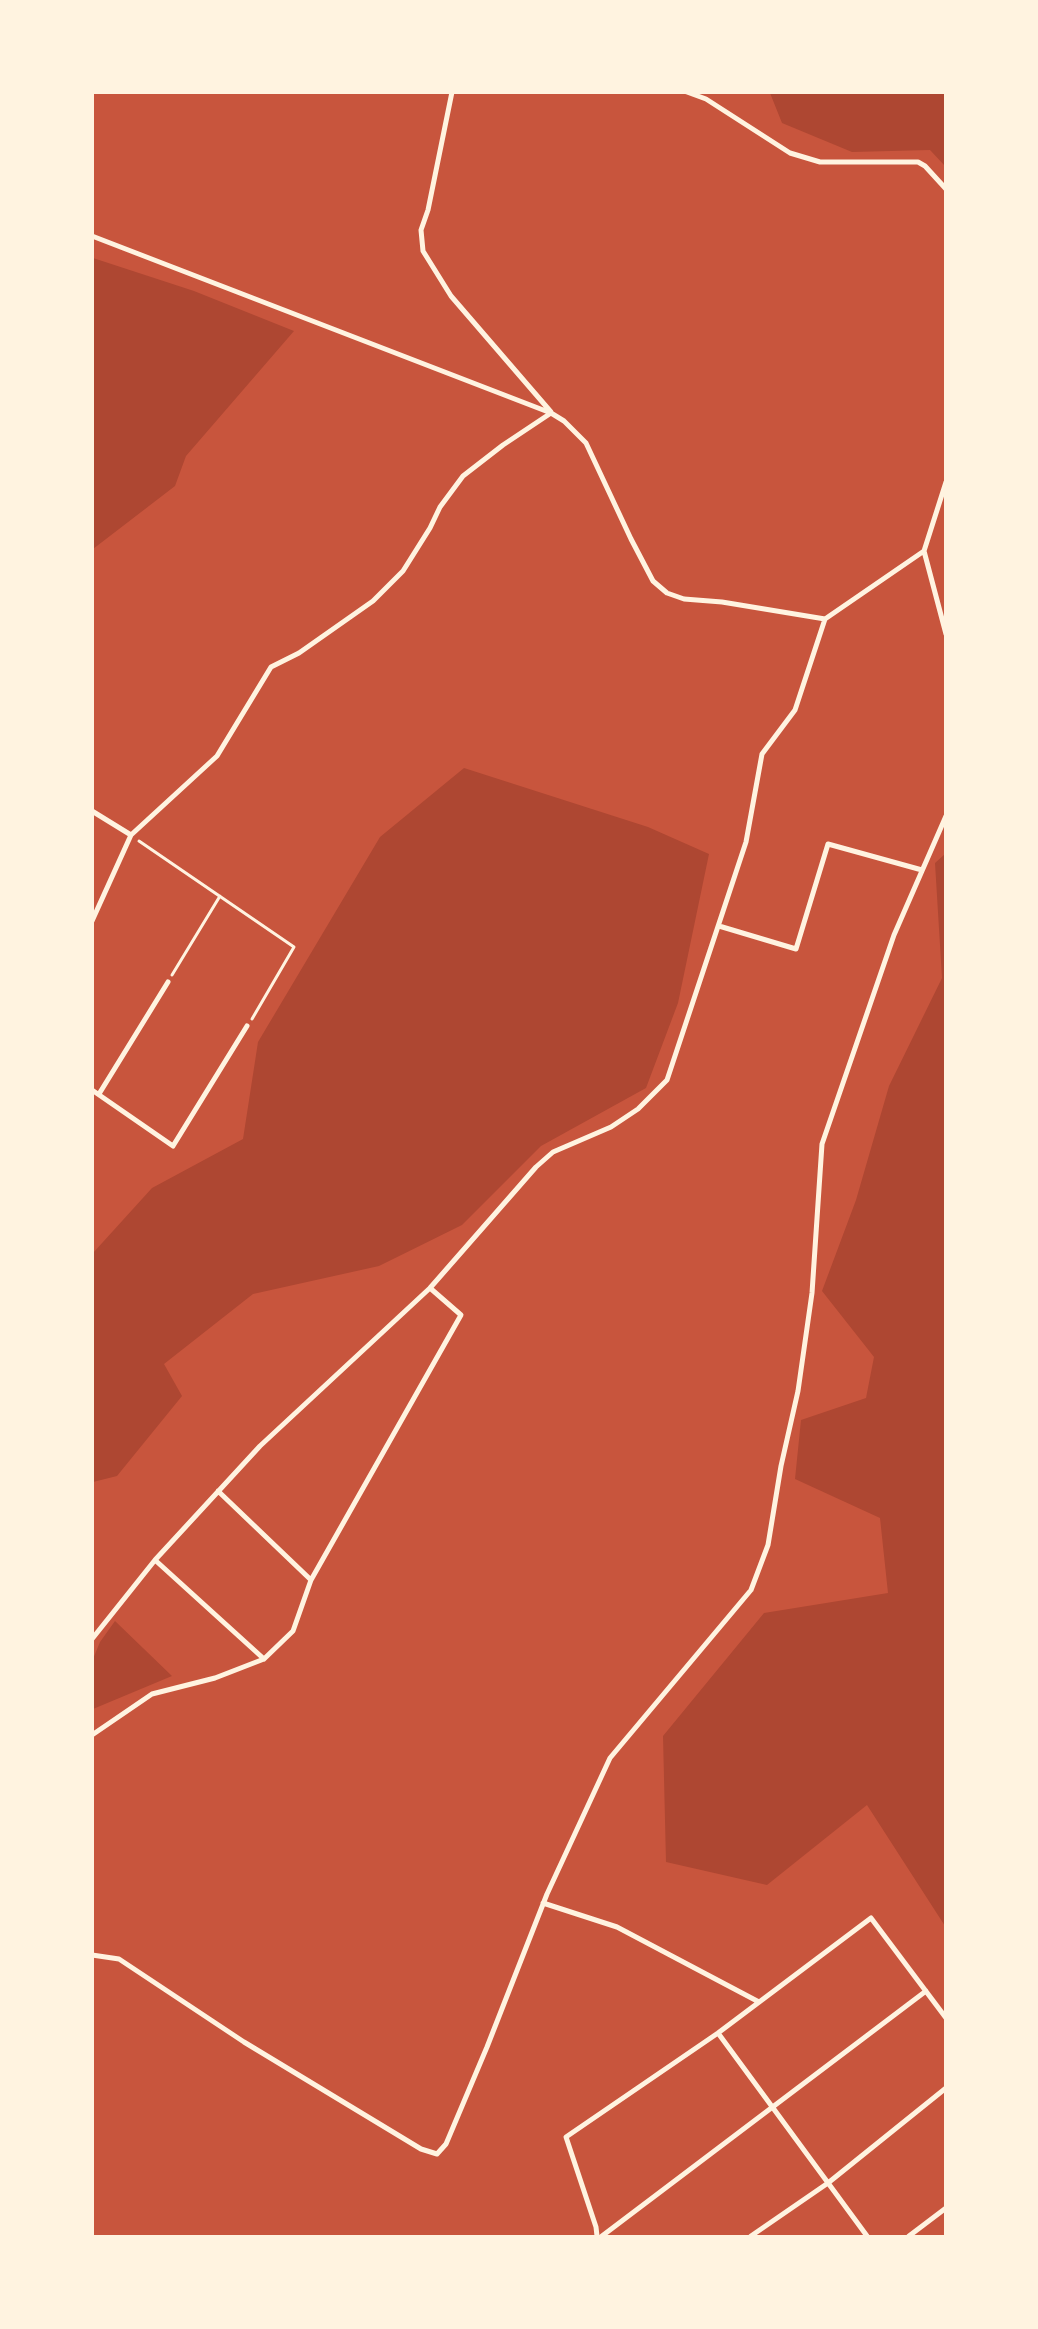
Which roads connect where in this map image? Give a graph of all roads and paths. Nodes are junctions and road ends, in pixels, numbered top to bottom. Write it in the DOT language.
graph roads {
  1 [pos="452,92"];
  2 [pos="687,92"];
  3 [pos="946,190"];
  4 [pos="92,236"];
  5 [pos="551,413"];
  6 [pos="946,482"];
  7 [pos="924,551"];
  8 [pos="825,619"];
  9 [pos="946,634"];
  10 [pos="92,811"];
  11 [pos="946,816"];
  12 [pos="130,835"];
  13 [pos="922,870"];
  14 [pos="220,896"];
  15 [pos="92,920"];
  16 [pos="719,926"];
  17 [pos="168,982"];
  18 [pos="247,1026"];
  19 [pos="92,1090"];
  20 [pos="99,1094"];
  21 [pos="430,1288"];
  22 [pos="218,1491"];
  23 [pos="155,1560"];
  24 [pos="311,1580"];
  25 [pos="92,1639"];
  26 [pos="264,1659"];
  27 [pos="92,1735"];
  28 [pos="543,1903"];
  29 [pos="92,1955"];
  30 [pos="926,1991"];
  31 [pos="759,2002"];
  32 [pos="946,2018"];
  33 [pos="718,2033"];
  34 [pos="946,2088"];
  35 [pos="772,2108"];
  36 [pos="828,2183"];
  37 [pos="946,2208"];
  38 [pos="597,2236"];
  39 [pos="602,2236"];
  40 [pos="751,2236"];
  41 [pos="867,2236"];
  42 [pos="909,2236"];
  1 -- 5 [label="street"];
  2 -- 3 [label="street"];
  4 -- 5 [label="street"];
  5 -- 8 [label="street"];
  5 -- 12 [label="street"];
  6 -- 7 [label="street"];
  7 -- 8 [label="street"];
  7 -- 9 [label="street"];
  8 -- 16 [label="street"];
  10 -- 12 [label="street"];
  11 -- 13 [label="street"];
  12 -- 14 [label="path"];
  12 -- 15 [label="street"];
  13 -- 16 [label="street"];
  13 -- 28 [label="street"];
  14 -- 17 [label="path"];
  14 -- 18 [label="path"];
  16 -- 21 [label="street"];
  17 -- 20 [label="street"];
  18 -- 20 [label="street"];
  19 -- 20 [label="street"];
  21 -- 22 [label="street"];
  21 -- 24 [label="street"];
  22 -- 23 [label="street"];
  22 -- 24 [label="street"];
  23 -- 25 [label="street"];
  23 -- 26 [label="street"];
  24 -- 26 [label="street"];
  26 -- 27 [label="street"];
  28 -- 29 [label="street"];
  28 -- 31 [label="street"];
  30 -- 31 [label="street"];
  30 -- 32 [label="street"];
  30 -- 35 [label="street"];
  31 -- 33 [label="street"];
  33 -- 35 [label="street"];
  33 -- 38 [label="street"];
  34 -- 36 [label="street"];
  35 -- 36 [label="street"];
  35 -- 39 [label="street"];
  36 -- 40 [label="street"];
  36 -- 41 [label="street"];
  37 -- 42 [label="street"];
}
